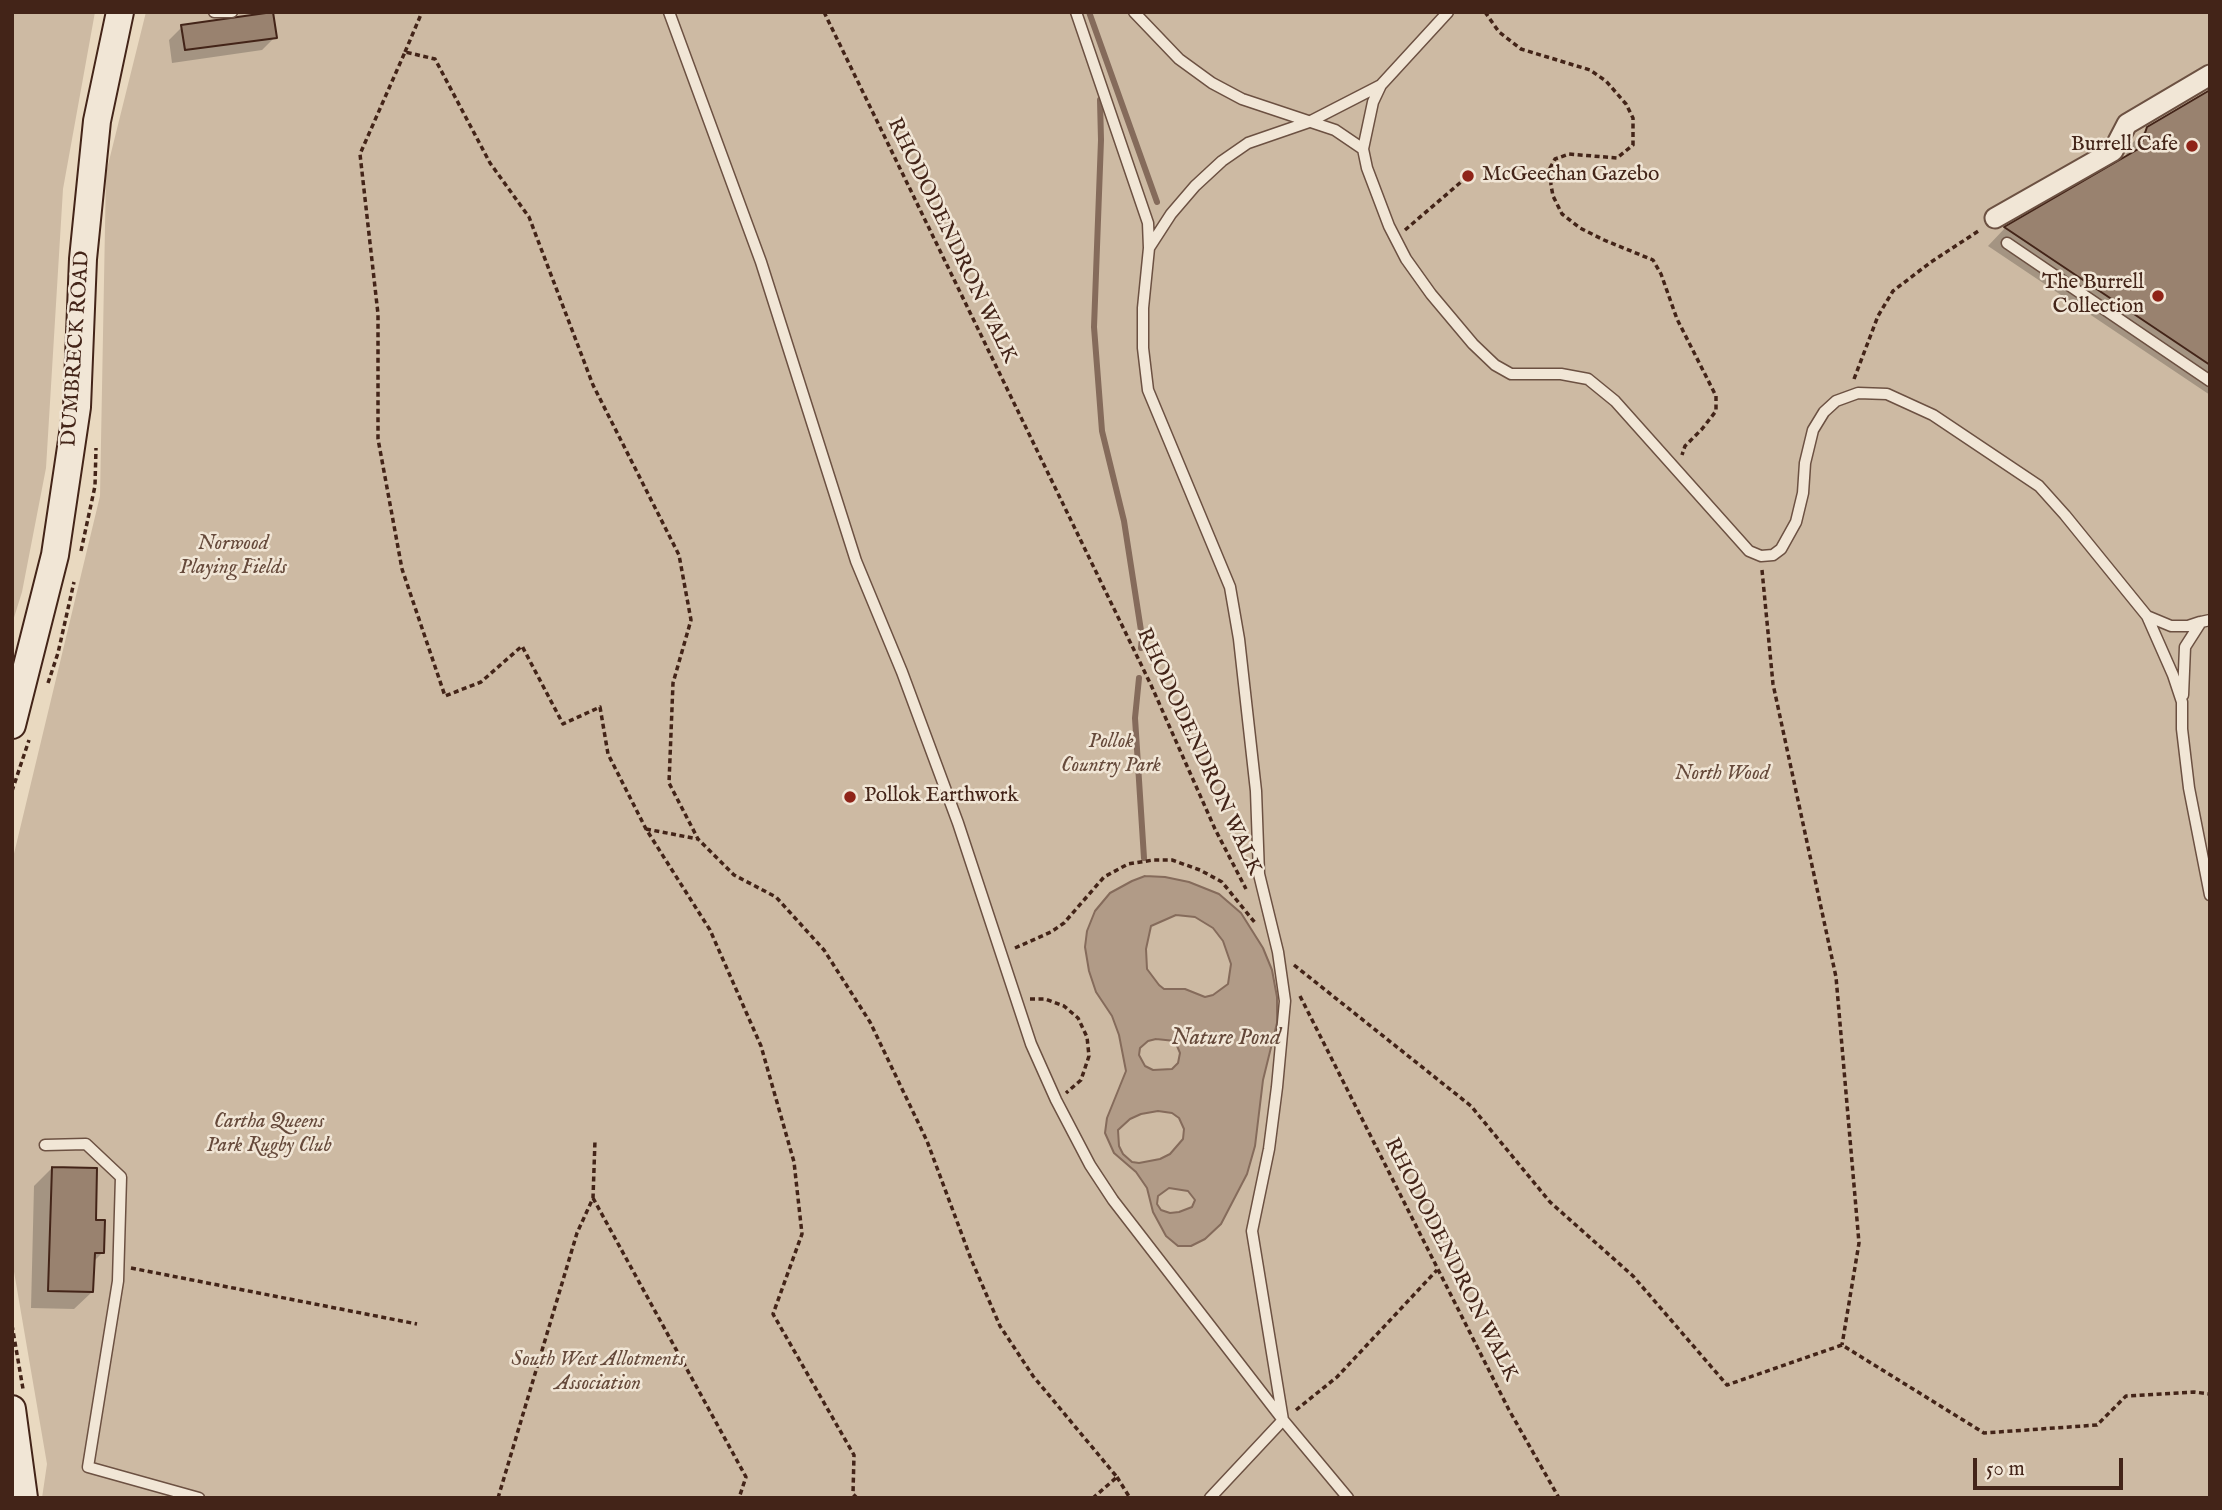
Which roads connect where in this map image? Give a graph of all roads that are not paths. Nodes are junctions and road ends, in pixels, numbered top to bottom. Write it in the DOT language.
graph roads {
  1 [pos="120,12"];
  2 [pos="214,12"];
  3 [pos="232,12"];
  4 [pos="670,12"];
  5 [pos="1076,12"];
  6 [pos="1134,12"];
  7 [pos="1448,12"];
  8 [pos="2210,75"];
  9 [pos="1381,85"];
  10 [pos="1309,122"];
  11 [pos="1363,149"];
  12 [pos="1989,223"];
  13 [pos="2007,243"];
  14 [pos="1149,248"];
  15 [pos="2210,382"];
  16 [pos="2147,616"];
  17 [pos="2205,621"];
  18 [pos="2182,702"];
  19 [pos="12,725"];
  20 [pos="2210,895"];
  21 [pos="45,1145"];
  22 [pos="12,1409"];
  23 [pos="1283,1420"];
  24 [pos="24,1498"];
  25 [pos="199,1498"];
  26 [pos="1210,1498"];
  27 [pos="1348,1498"];
  1 -- 19 [label="main road, DUMBRECK ROAD"];
  2 -- 3 [label="lane"];
  4 -- 23 [label="lane"];
  5 -- 14 [label="lane"];
  6 -- 10 [label="lane"];
  7 -- 9 [label="lane"];
  8 -- 12 [label="street"];
  9 -- 10 [label="lane"];
  9 -- 11 [label="lane"];
  10 -- 11 [label="lane"];
  10 -- 14 [label="lane"];
  11 -- 16 [label="lane"];
  13 -- 15 [label="lane"];
  14 -- 23 [label="lane"];
  16 -- 17 [label="lane"];
  16 -- 18 [label="lane"];
  17 -- 18 [label="lane"];
  18 -- 20 [label="lane"];
  21 -- 25 [label="lane"];
  22 -- 24 [label="main road"];
  23 -- 26 [label="lane"];
  23 -- 27 [label="lane"];
}
